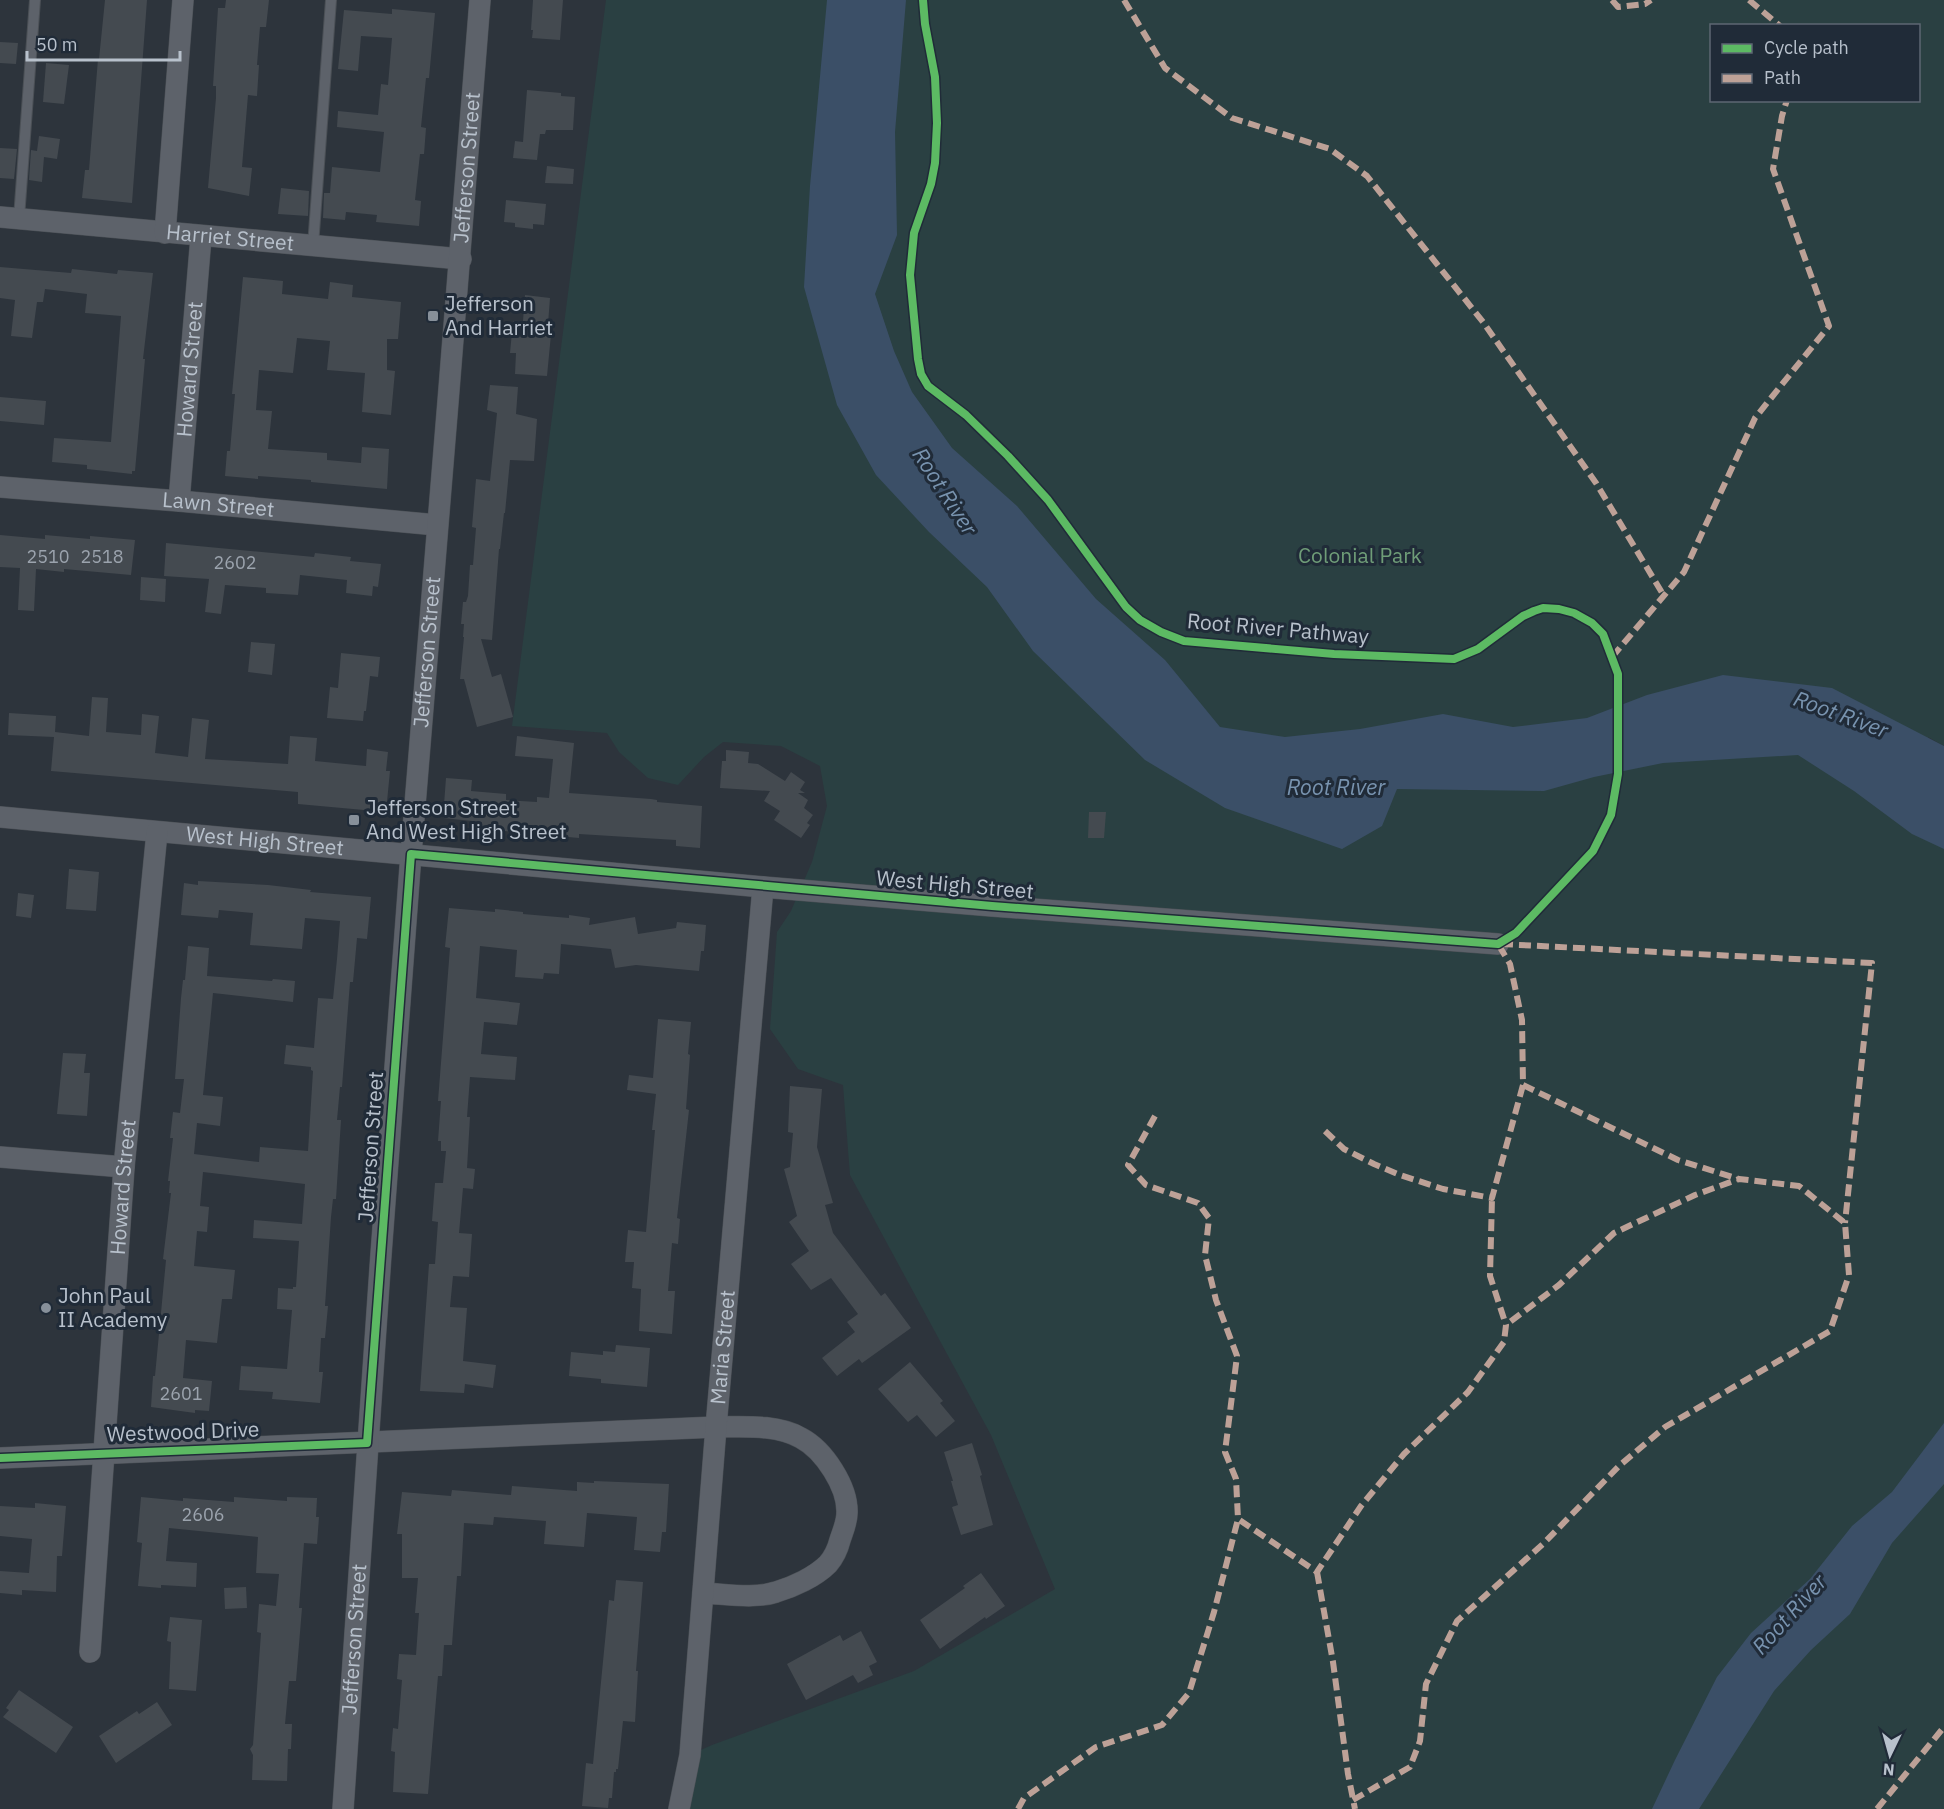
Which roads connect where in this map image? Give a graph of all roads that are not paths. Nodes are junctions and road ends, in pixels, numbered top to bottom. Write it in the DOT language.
graph roads {
  1 [pos="35,0"];
  2 [pos="183,0"];
  3 [pos="331,0"];
  4 [pos="480,0"];
  5 [pos="9,218"];
  6 [pos="165,233"];
  7 [pos="201,237"];
  8 [pos="313,246"];
  9 [pos="461,260"];
  10 [pos="0,487"];
  11 [pos="179,501"];
  12 [pos="437,525"];
  13 [pos="0,817"];
  14 [pos="157,832"];
  15 [pos="411,854"];
  16 [pos="763,887"];
  17 [pos="1498,944"];
  18 [pos="0,1157"];
  19 [pos="124,1167"];
  20 [pos="716,1427"];
  21 [pos="367,1443"];
  22 [pos="104,1454"];
  23 [pos="0,1458"];
  24 [pos="703,1593"];
  25 [pos="90,1652"];
  26 [pos="343,1809"];
  27 [pos="679,1809"];
  1 -- 5 [label="lane"];
  2 -- 6 [label="street"];
  3 -- 8 [label="lane"];
  4 -- 9 [label="street, Jefferson Street"];
  5 -- 6 [label="street, Harriet Street"];
  6 -- 7 [label="street, Harriet Street"];
  7 -- 8 [label="street, Harriet Street"];
  7 -- 11 [label="street, Howard Street"];
  8 -- 9 [label="street, Harriet Street"];
  9 -- 12 [label="street, Jefferson Street"];
  10 -- 11 [label="street, Lawn Street"];
  11 -- 12 [label="street, Lawn Street"];
  12 -- 15 [label="street, Jefferson Street"];
  13 -- 14 [label="street, West High Street"];
  14 -- 15 [label="street, West High Street"];
  14 -- 19 [label="street, Howard Street"];
  15 -- 16 [label="street, West High Street"];
  15 -- 21 [label="street, Jefferson Street"];
  16 -- 17 [label="street, West High Street"];
  16 -- 20 [label="street, Maria Street"];
  18 -- 19 [label="street"];
  19 -- 22 [label="street, Howard Street"];
  20 -- 21 [label="street, Westwood Drive"];
  20 -- 24 [label="street, Maria Street"];
  20 -- 24 [label="street"];
  21 -- 22 [label="street, Westwood Drive"];
  21 -- 26 [label="street, Jefferson Street"];
  22 -- 23 [label="street, Westwood Drive"];
  22 -- 25 [label="street, Howard Street"];
  24 -- 27 [label="street, Maria Street"];
}
